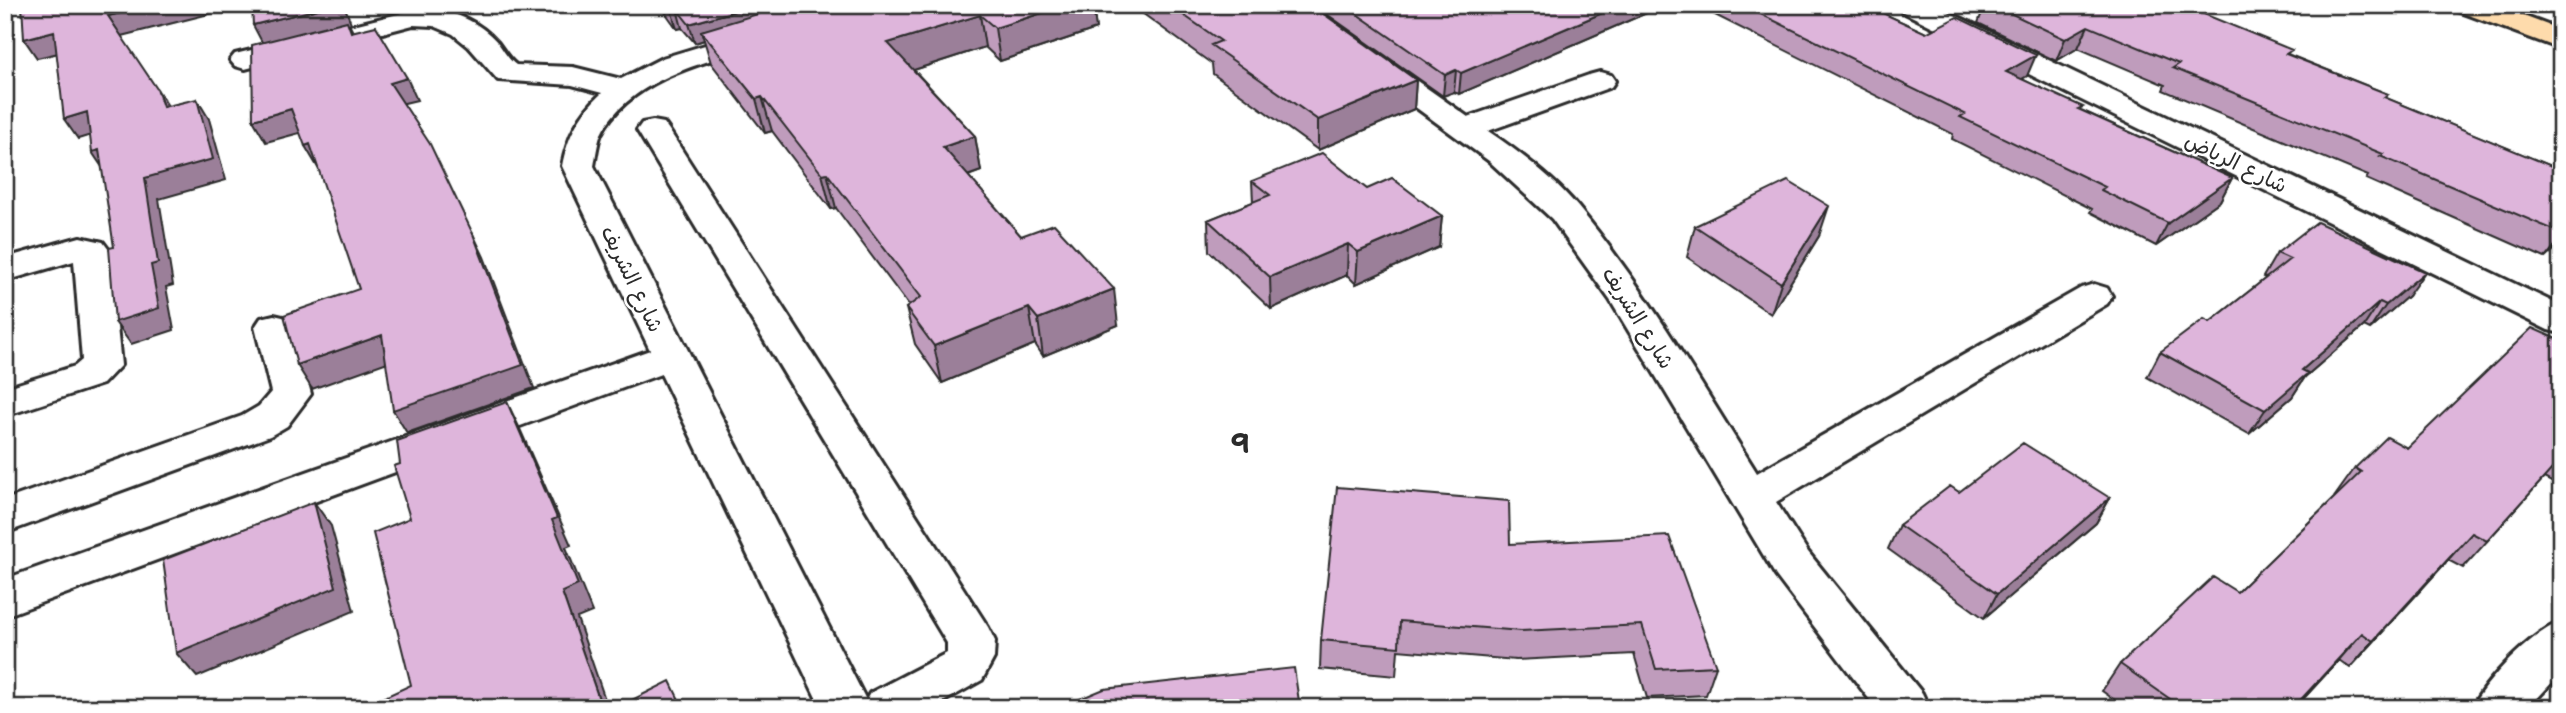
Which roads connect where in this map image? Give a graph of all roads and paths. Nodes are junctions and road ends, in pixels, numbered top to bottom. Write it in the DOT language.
graph roads {
  1 [pos="1290,5"];
  2 [pos="1911,5"];
  3 [pos="2468,5"];
  4 [pos="786,30"];
  5 [pos="2561,40"];
  6 [pos="245,60"];
  7 [pos="1600,80"];
  8 [pos="626,90"];
  9 [pos="1466,128"];
  10 [pos="653,130"];
  11 [pos="5,270"];
  12 [pos="2094,296"];
  13 [pos="2561,321"];
  14 [pos="274,327"];
  15 [pos="671,356"];
  16 [pos="5,402"];
  17 [pos="1750,497"];
  18 [pos="5,517"];
  19 [pos="5,598"];
  20 [pos="2561,642"];
  21 [pos="845,708"];
  22 [pos="887,708"];
  23 [pos="1905,708"];
  24 [pos="2496,708"];
  1 -- 9 [label="street, شارع الشريف"];
  2 -- 13 [label="street, شارع الرياض"];
  3 -- 5 [label="main road"];
  4 -- 8 [label="street, شارع الشريف"];
  6 -- 8 [label="street"];
  7 -- 9 [label="street"];
  8 -- 15 [label="street, شارع الشريف"];
  9 -- 17 [label="street, شارع الشريف"];
  10 -- 22 [label="street"];
  11 -- 16 [label="street"];
  12 -- 17 [label="street"];
  14 -- 18 [label="street"];
  15 -- 19 [label="street"];
  15 -- 21 [label="street, شارع الشريف"];
  17 -- 23 [label="street, شارع الشريف"];
  20 -- 24 [label="street"];
}
